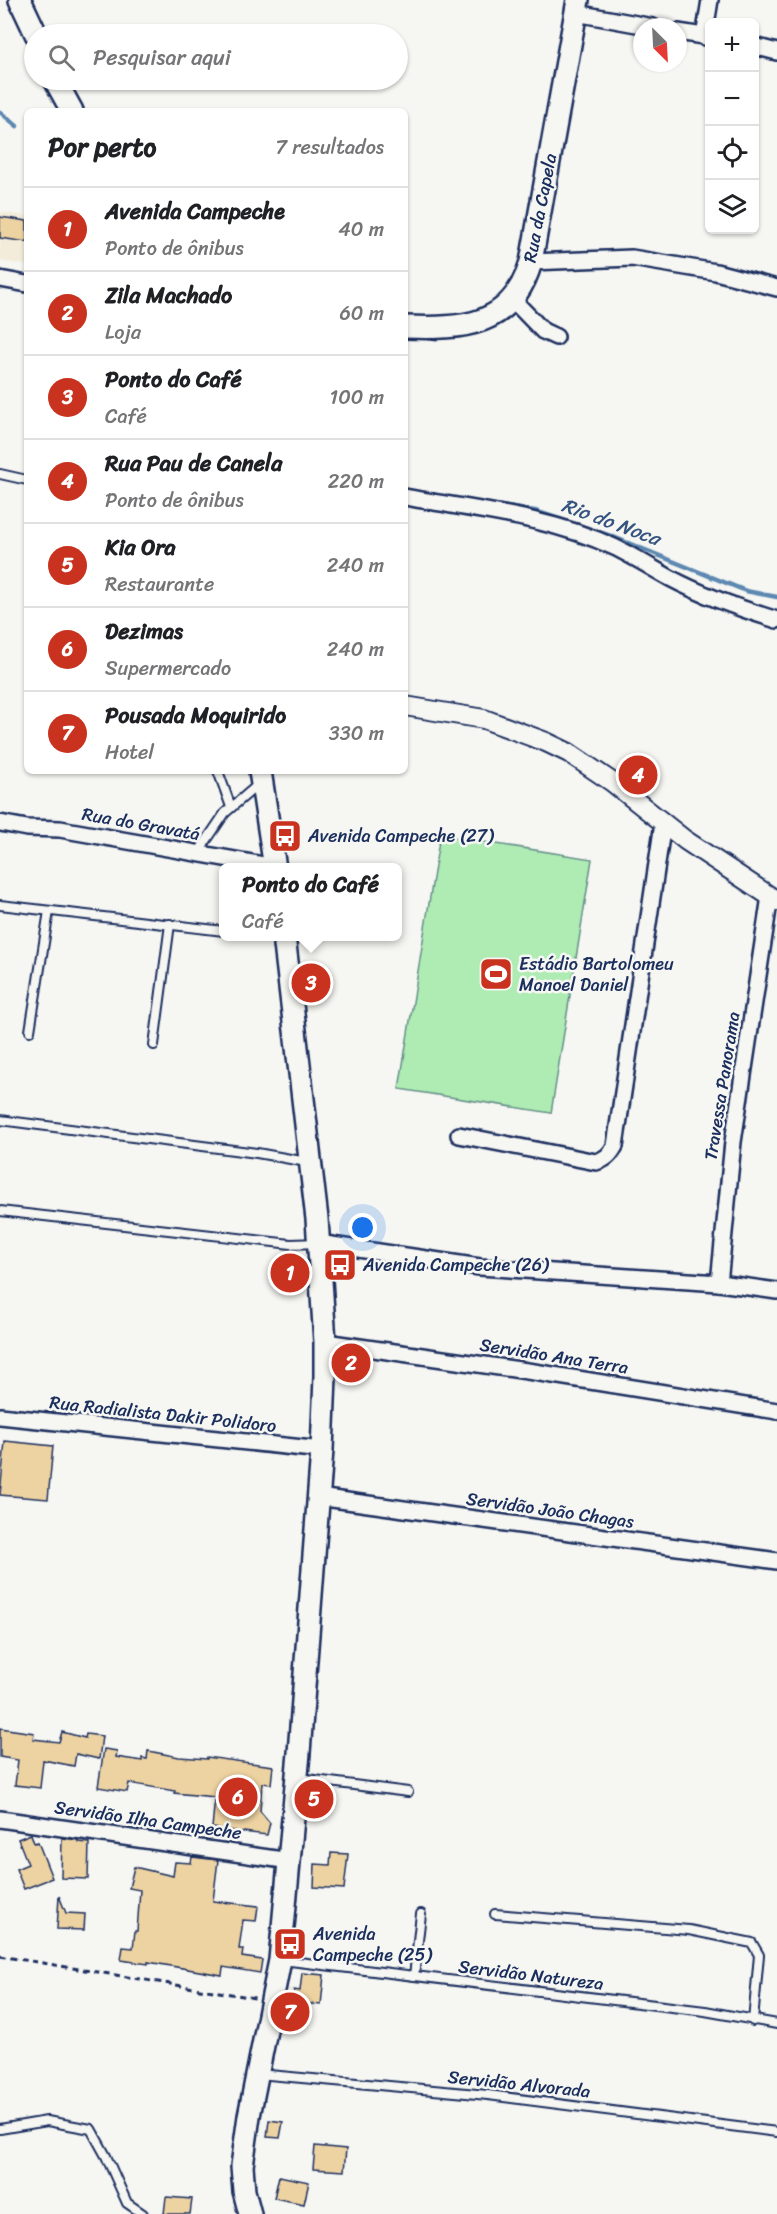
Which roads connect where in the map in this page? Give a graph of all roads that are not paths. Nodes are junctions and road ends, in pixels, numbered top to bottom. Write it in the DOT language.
graph roads {
  1 [pos="20,0"];
  2 [pos="710,0"];
  3 [pos="577,6"];
  4 [pos="709,18"];
  5 [pos="633,21"];
  6 [pos="31,24"];
  7 [pos="687,34"];
  8 [pos="705,37"];
  9 [pos="759,47"];
  10 [pos="777,52"];
  11 [pos="61,90"];
  12 [pos="70,108"];
  13 [pos="531,262"];
  14 [pos="0,279"];
  15 [pos="24,283"];
  16 [pos="777,288"];
  17 [pos="513,300"];
  18 [pos="408,327"];
  19 [pos="556,337"];
  20 [pos="0,474"];
  21 [pos="24,479"];
  22 [pos="408,498"];
  23 [pos="777,620"];
  24 [pos="408,706"];
  25 [pos="219,774"];
  26 [pos="261,776"];
  27 [pos="231,807"];
  28 [pos="0,823"];
  29 [pos="663,823"];
  30 [pos="198,853"];
  31 [pos="253,863"];
  32 [pos="274,863"];
  33 [pos="773,899"];
  34 [pos="0,905"];
  35 [pos="49,911"];
  36 [pos="170,924"];
  37 [pos="219,929"];
  38 [pos="285,941"];
  39 [pos="30,1031"];
  40 [pos="154,1045"];
  41 [pos="0,1120"];
  42 [pos="459,1135"];
  43 [pos="312,1163"];
  44 [pos="0,1211"];
  45 [pos="318,1243"];
  46 [pos="719,1283"];
  47 [pos="777,1291"];
  48 [pos="325,1342"];
  49 [pos="777,1411"];
  50 [pos="0,1416"];
  51 [pos="322,1450"];
  52 [pos="318,1497"];
  53 [pos="777,1561"];
  54 [pos="297,1778"];
  55 [pos="408,1792"];
  56 [pos="0,1819"];
  57 [pos="290,1861"];
  58 [pos="421,1914"];
  59 [pos="495,1914"];
  60 [pos="280,1959"];
  61 [pos="414,1976"];
  62 [pos="753,2021"];
  63 [pos="777,2024"];
  64 [pos="257,2074"];
  65 [pos="0,2129"];
  66 [pos="777,2132"];
  67 [pos="143,2214"];
  68 [pos="250,2214"];
  1 -- 6 [label="main road"];
  2 -- 4 [label="street"];
  3 -- 5 [label="street"];
  3 -- 13 [label="main road, Rua da Capela"];
  7 -- 8 [label="street"];
  9 -- 10 [label="street"];
  11 -- 12 [label="main road"];
  13 -- 16 [label="street"];
  13 -- 17 [label="main road, Rua da Capela"];
  14 -- 15 [label="street"];
  17 -- 18 [label="main road, Rua da Capela"];
  17 -- 19 [label="street"];
  20 -- 21 [label="lane"];
  22 -- 23 [label="street"];
  24 -- 29 [label="street"];
  25 -- 27 [label="lane"];
  26 -- 27 [label="lane"];
  26 -- 32 [label="main road"];
  27 -- 30 [label="lane"];
  28 -- 30 [label="street, Rua do Gravatá"];
  29 -- 33 [label="street"];
  29 -- 42 [label="street"];
  30 -- 31 [label="street, Rua do Gravatá"];
  33 -- 46 [label="street, Travessa Panorama"];
  34 -- 35 [label="lane"];
  35 -- 36 [label="lane"];
  35 -- 39 [label="lane"];
  36 -- 37 [label="lane"];
  36 -- 40 [label="lane"];
  38 -- 43 [label="main road"];
  41 -- 43 [label="lane"];
  43 -- 45 [label="main road"];
  44 -- 45 [label="lane"];
  45 -- 46 [label="street"];
  45 -- 48 [label="main road"];
  46 -- 47 [label="street"];
  48 -- 49 [label="street, Servidão Ana Terra"];
  48 -- 51 [label="main road"];
  50 -- 51 [label="street, Rua Radialista Dakir Polidoro"];
  51 -- 52 [label="main road"];
  52 -- 53 [label="street, Servidão João Chagas"];
  52 -- 54 [label="main road"];
  54 -- 55 [label="lane"];
  54 -- 57 [label="main road"];
  56 -- 57 [label="street, Servidão Ilha Campeche"];
  57 -- 60 [label="main road"];
  58 -- 61 [label="lane"];
  59 -- 62 [label="lane"];
  60 -- 61 [label="lane, Servidão Natureza"];
  60 -- 64 [label="main road"];
  61 -- 62 [label="lane, Servidão Natureza"];
  62 -- 63 [label="lane, Servidão Natureza"];
  64 -- 66 [label="lane, Servidão Alvorada"];
  64 -- 68 [label="main road"];
  65 -- 67 [label="lane"];
}
